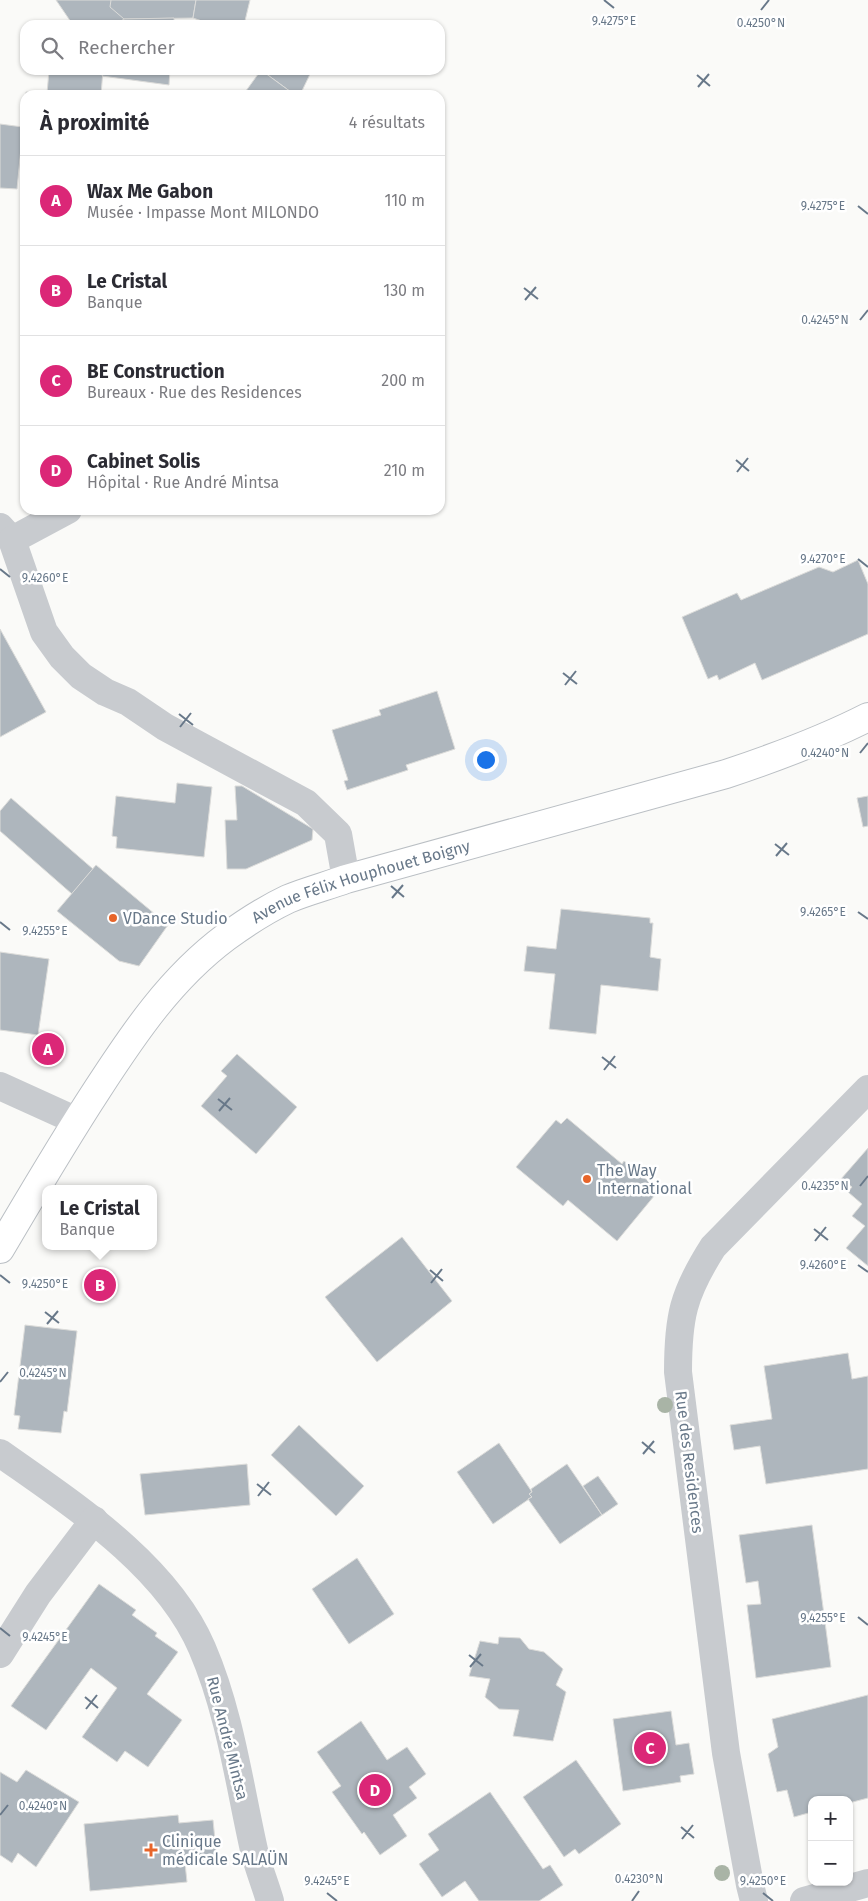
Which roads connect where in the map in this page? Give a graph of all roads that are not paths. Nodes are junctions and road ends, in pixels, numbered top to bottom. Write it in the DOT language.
graph roads {
  1 [pos="55,515"];
  2 [pos="6,534"];
  3 [pos="868,716"];
  4 [pos="346,879"];
  5 [pos="0,1086"];
  6 [pos="868,1089"];
  7 [pos="77,1121"];
  8 [pos="0,1249"];
  9 [pos="0,1453"];
  10 [pos="94,1520"];
  11 [pos="0,1654"];
  12 [pos="868,1883"];
  13 [pos="270,1901"];
  14 [pos="754,1901"];
  15 [pos="804,1901"];
  1 -- 2 [label="street"];
  2 -- 4 [label="street"];
  3 -- 4 [label="main road, Avenue Félix Houphouet Boigny"];
  4 -- 7 [label="main road, Avenue Félix Houphouet Boigny"];
  5 -- 7 [label="street"];
  6 -- 14 [label="street, Rue des Residences"];
  7 -- 8 [label="main road, Avenue Félix Houphouet Boigny"];
  9 -- 10 [label="street, Rue André Mintsa"];
  10 -- 11 [label="street"];
  10 -- 13 [label="street, Rue André Mintsa"];
  12 -- 15 [label="street"];
}
